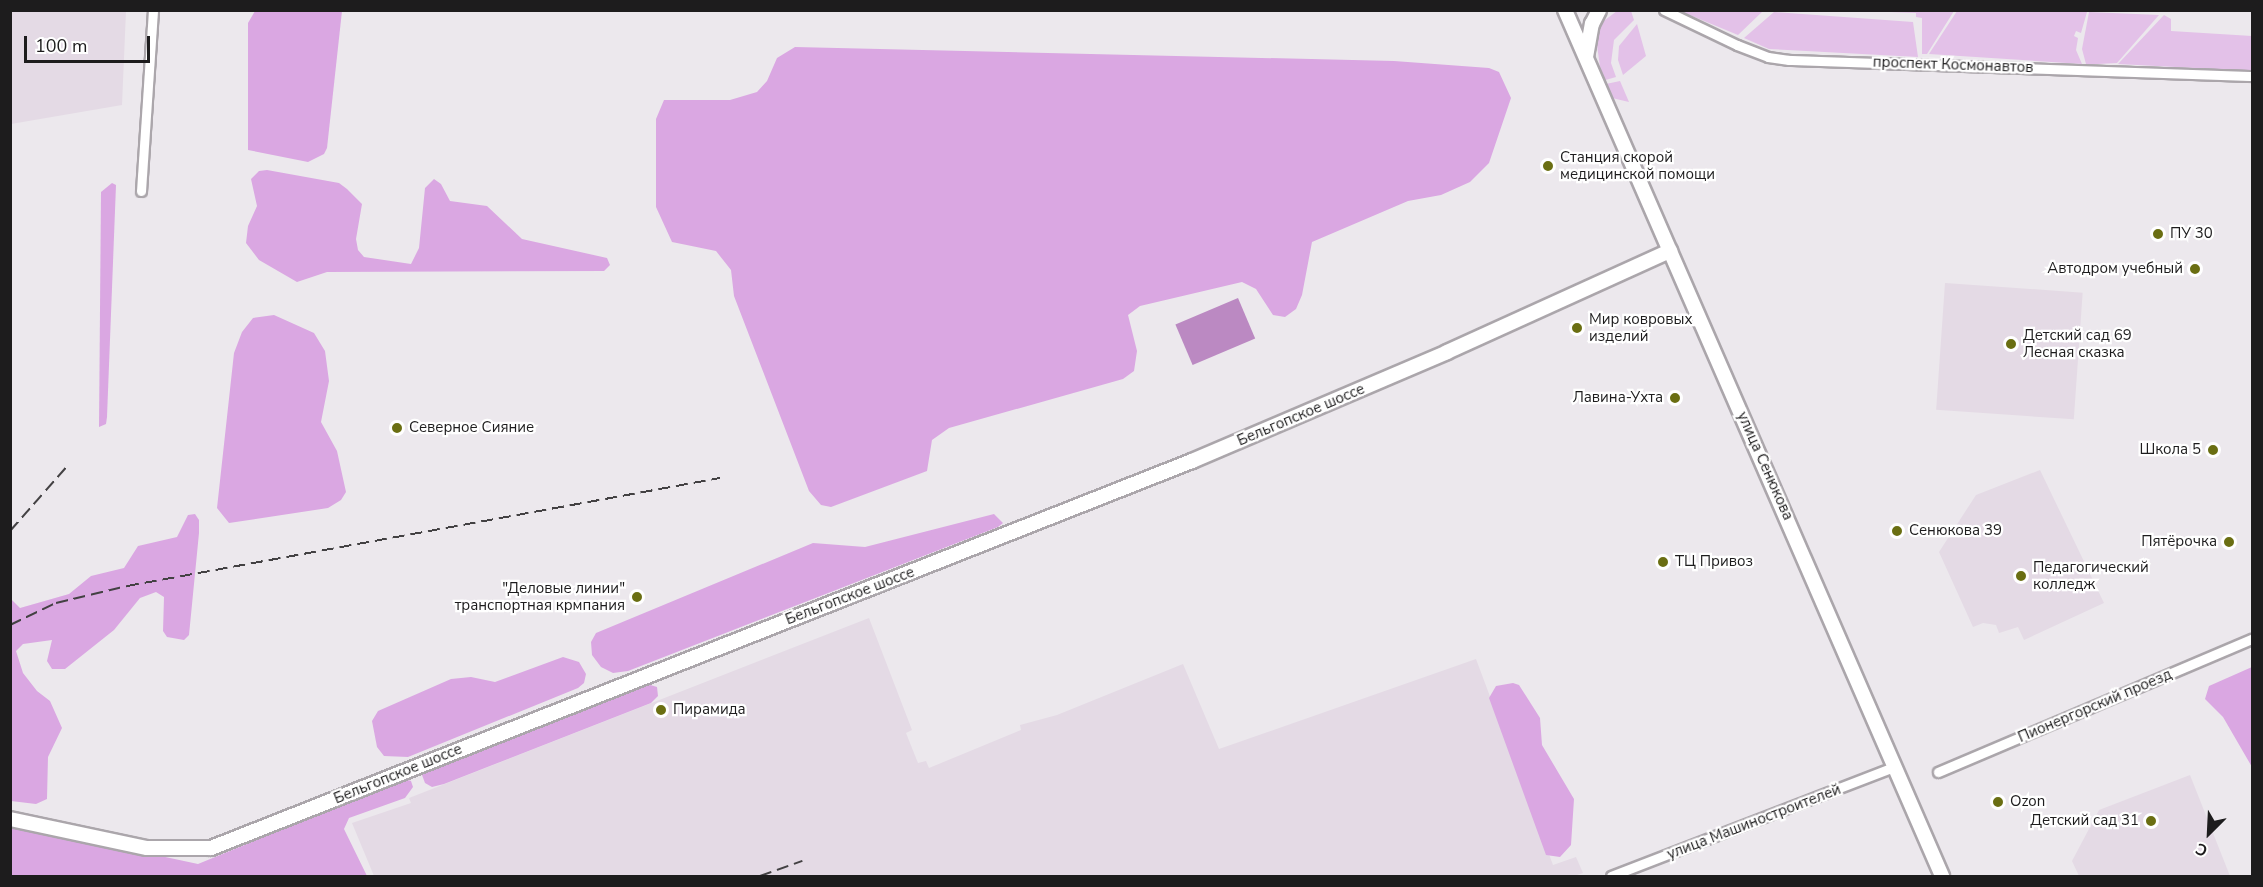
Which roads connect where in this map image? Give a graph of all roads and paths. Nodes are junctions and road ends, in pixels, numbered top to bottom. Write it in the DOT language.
graph roads {
  1 [pos="153,10"];
  2 [pos="1565,10"];
  3 [pos="1599,10"];
  4 [pos="1664,10"];
  5 [pos="1586,57"];
  6 [pos="2253,76"];
  7 [pos="141,191"];
  8 [pos="1670,251"];
  9 [pos="2253,639"];
  10 [pos="1896,766"];
  11 [pos="1938,772"];
  12 [pos="10,819"];
  13 [pos="1611,876"];
  14 [pos="1942,876"];
  1 -- 7 [label="street"];
  2 -- 3 [label="street, улица Сенюкова"];
  2 -- 5 [label="street, улица Сенюкова"];
  3 -- 5 [label="street, улица Сенюкова"];
  4 -- 6 [label="street, проспект Космонавтов"];
  5 -- 8 [label="street, улица Сенюкова"];
  8 -- 10 [label="street, улица Сенюкова"];
  8 -- 12 [label="street, Бельгопское шоссе"];
  9 -- 11 [label="street, Пионергорский проезд"];
  10 -- 13 [label="street, улица Машиностроителей"];
  10 -- 14 [label="street, улица Сенюкова"];
}
